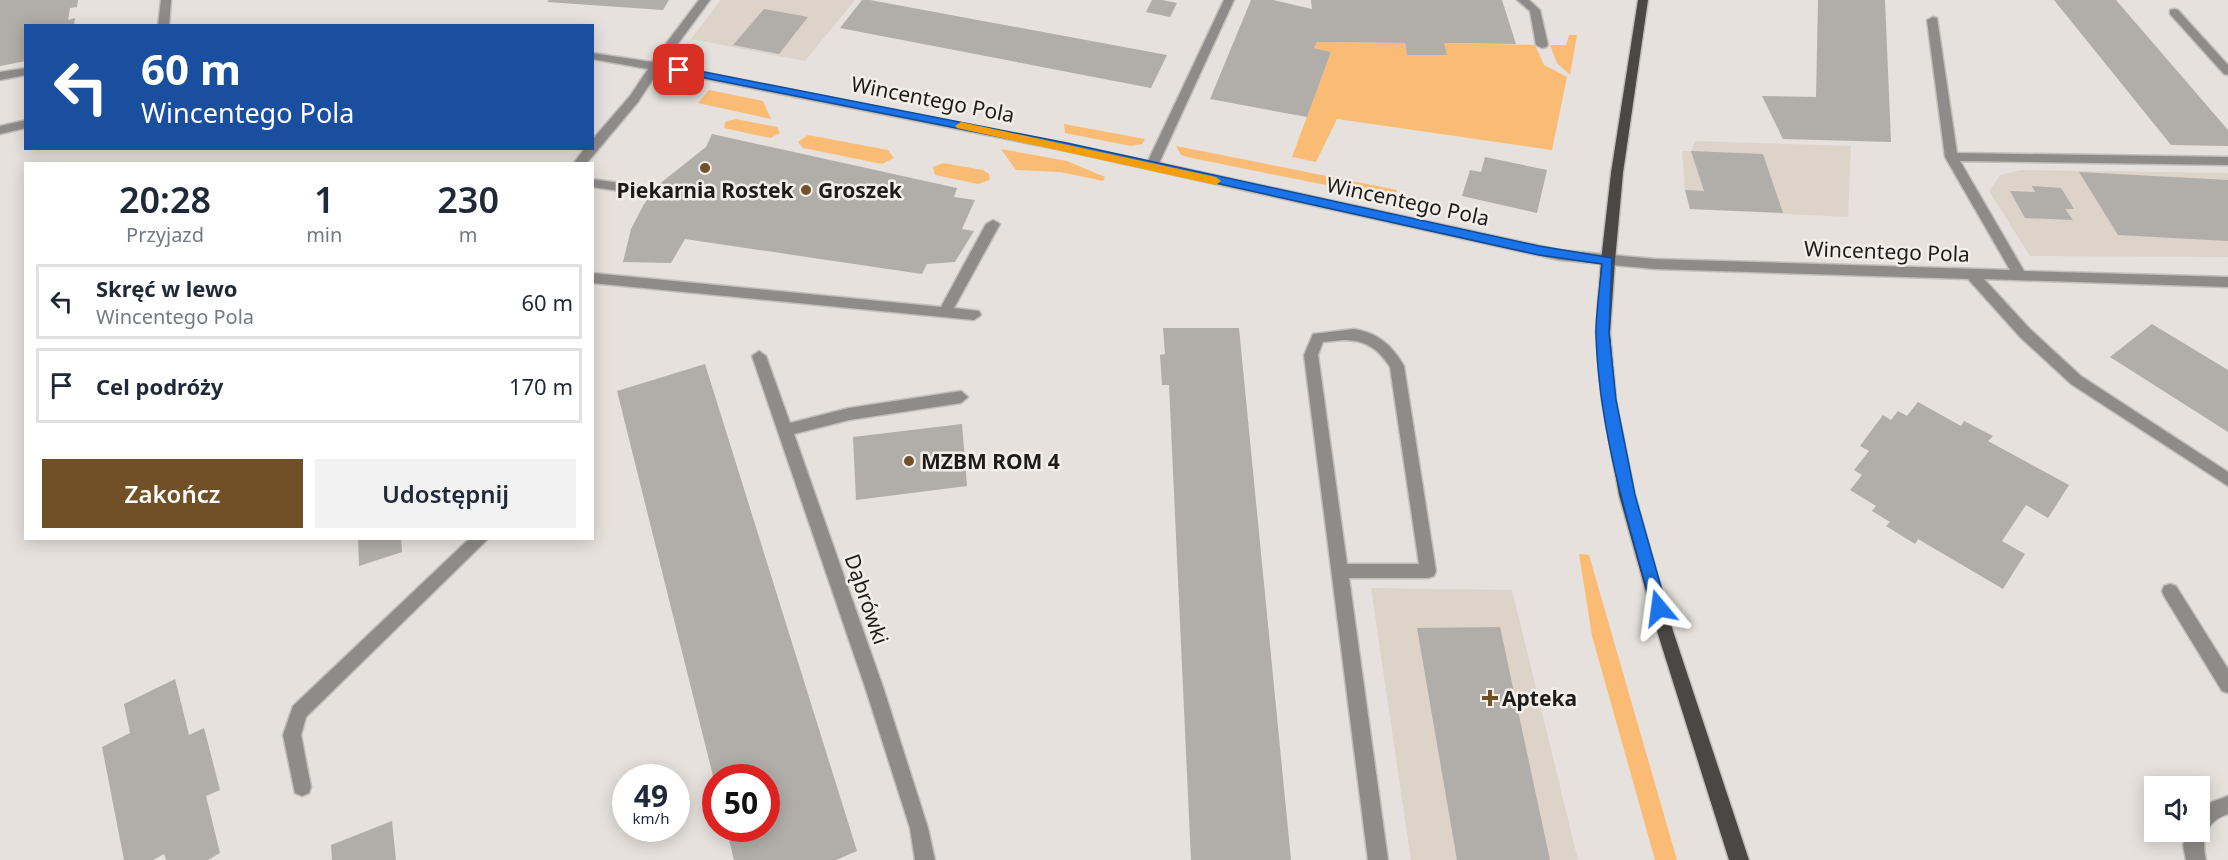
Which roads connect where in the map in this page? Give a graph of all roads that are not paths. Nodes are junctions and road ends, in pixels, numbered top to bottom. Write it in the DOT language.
graph roads {
  1 [pos="166,0"];
  2 [pos="705,0"];
  3 [pos="1229,0"];
  4 [pos="1522,0"];
  5 [pos="1643,0"];
  6 [pos="2174,12"];
  7 [pos="1933,20"];
  8 [pos="163,24"];
  9 [pos="1542,45"];
  10 [pos="594,56"];
  11 [pos="657,66"];
  12 [pos="24,70"];
  13 [pos="2228,72"];
  14 [pos="0,76"];
  15 [pos="24,124"];
  16 [pos="0,130"];
  17 [pos="594,146"];
  18 [pos="590,150"];
  19 [pos="1951,157"];
  20 [pos="2228,161"];
  21 [pos="581,162"];
  22 [pos="1151,167"];
  23 [pos="594,183"];
  24 [pos="654,192"];
  25 [pos="993,224"];
  26 [pos="1608,261"];
  27 [pos="1973,276"];
  28 [pos="2020,276"];
  29 [pos="594,278"];
  30 [pos="2228,282"];
  31 [pos="945,312"];
  32 [pos="974,315"];
  33 [pos="759,356"];
  34 [pos="961,396"];
  35 [pos="786,430"];
  36 [pos="2228,480"];
  37 [pos="479,540"];
  38 [pos="1340,571"];
  39 [pos="2170,591"];
  40 [pos="2228,685"];
  41 [pos="302,787"];
  42 [pos="2228,805"];
  43 [pos="2210,814"];
  44 [pos="2194,842"];
  45 [pos="925,860"];
  46 [pos="1378,860"];
  47 [pos="1739,860"];
  48 [pos="2196,860"];
  1 -- 8 [label="street"];
  2 -- 11 [label="street"];
  3 -- 22 [label="street"];
  4 -- 9 [label="street"];
  5 -- 26 [label="main road"];
  6 -- 13 [label="street"];
  7 -- 19 [label="street"];
  10 -- 11 [label="street, Wincentego Pola"];
  11 -- 17 [label="street"];
  11 -- 22 [label="street, Wincentego Pola"];
  12 -- 14 [label="street"];
  15 -- 16 [label="street"];
  18 -- 21 [label="street"];
  19 -- 20 [label="street"];
  19 -- 28 [label="street"];
  22 -- 26 [label="street, Wincentego Pola"];
  23 -- 24 [label="street"];
  25 -- 31 [label="street"];
  26 -- 27 [label="street, Wincentego Pola"];
  26 -- 47 [label="main road"];
  27 -- 28 [label="street, Wincentego Pola"];
  27 -- 36 [label="street"];
  28 -- 30 [label="street, Wincentego Pola"];
  29 -- 31 [label="street"];
  31 -- 32 [label="street"];
  33 -- 35 [label="street, Dąbrówki"];
  34 -- 35 [label="street"];
  35 -- 45 [label="street, Dąbrówki"];
  37 -- 41 [label="street"];
  38 -- 38 [label="street"];
  38 -- 46 [label="street"];
  39 -- 40 [label="street"];
  42 -- 43 [label="street"];
  44 -- 48 [label="street"];
}
